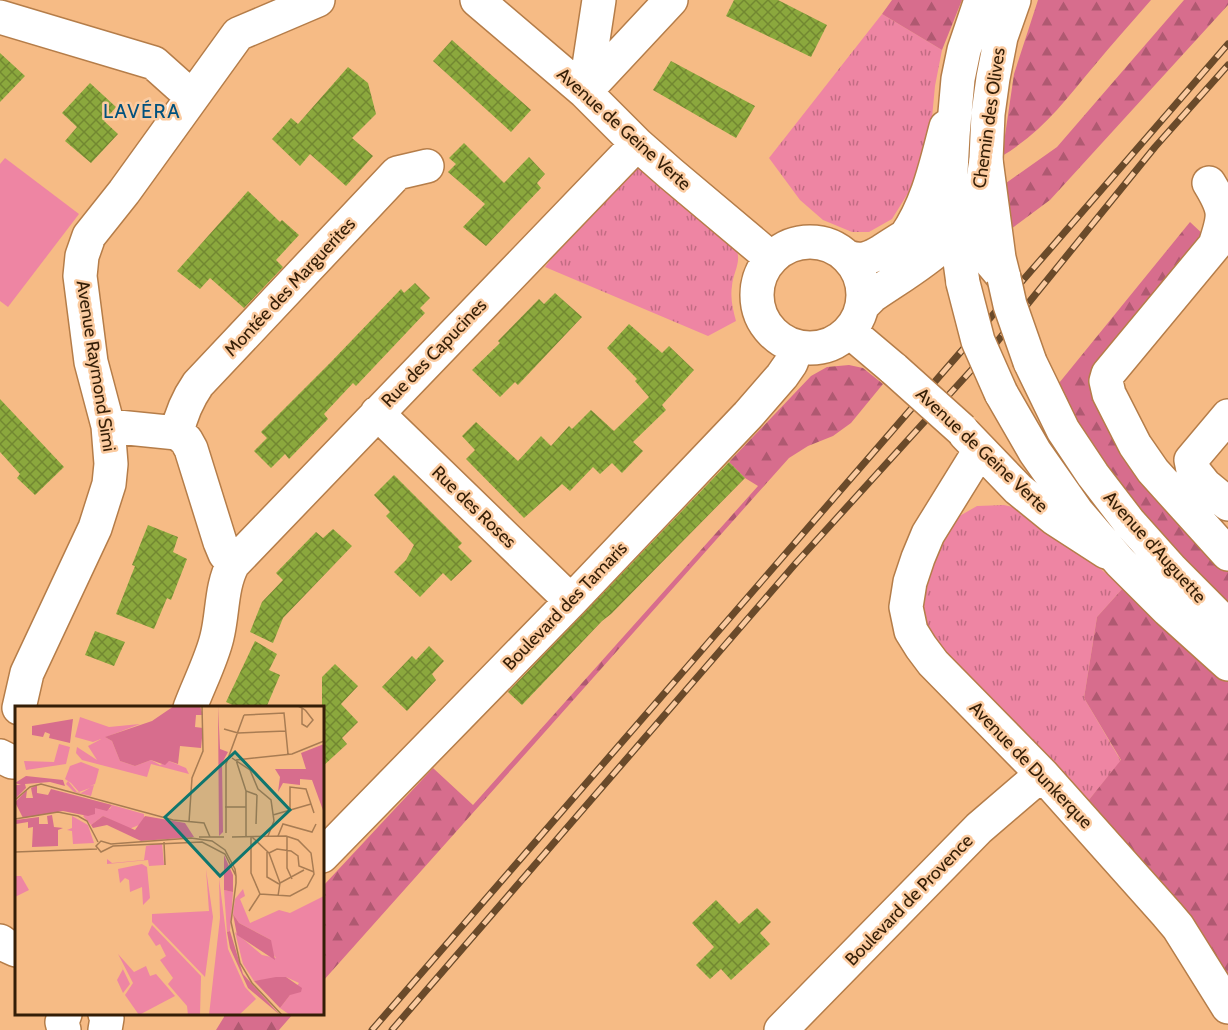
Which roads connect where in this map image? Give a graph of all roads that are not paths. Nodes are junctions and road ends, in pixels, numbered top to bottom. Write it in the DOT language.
graph roads {
  1 [pos="318,0"];
  2 [pos="477,0"];
  3 [pos="599,0"];
  4 [pos="671,0"];
  5 [pos="981,0"];
  6 [pos="1014,0"];
  7 [pos="0,17"];
  8 [pos="958,79"];
  9 [pos="585,92"];
  10 [pos="192,98"];
  11 [pos="637,144"];
  12 [pos="986,160"];
  13 [pos="427,165"];
  14 [pos="1209,183"];
  15 [pos="956,232"];
  16 [pos="905,237"];
  17 [pos="848,257"];
  18 [pos="771,258"];
  19 [pos="996,260"];
  20 [pos="856,317"];
  21 [pos="797,347"];
  22 [pos="377,413"];
  23 [pos="1228,416"];
  24 [pos="108,426"];
  25 [pos="177,433"];
  26 [pos="971,440"];
  27 [pos="1017,489"];
  28 [pos="1228,504"];
  29 [pos="946,507"];
  30 [pos="1228,554"];
  31 [pos="1120,562"];
  32 [pos="233,564"];
  33 [pos="571,601"];
  34 [pos="1228,626"];
  35 [pos="1228,664"];
  36 [pos="19,706"];
  37 [pos="191,706"];
  38 [pos="0,756"];
  39 [pos="15,762"];
  40 [pos="1042,774"];
  41 [pos="324,854"];
  42 [pos="0,941"];
  43 [pos="15,950"];
  44 [pos="1228,1007"];
  45 [pos="65,1015"];
  46 [pos="64,1030"];
  47 [pos="781,1030"];
  1 -- 10 [label="street, Avenue Raymond Simi"];
  2 -- 9 [label="street, Avenue de Geine Verte"];
  3 -- 9 [label="street"];
  4 -- 9 [label="street"];
  5 -- 8 [label="street, Chemin des Olives"];
  6 -- 12 [label="street, Chemin des Olives"];
  7 -- 10 [label="street"];
  8 -- 15 [label="street, Chemin des Olives"];
  8 -- 16 [label="street, Chemin des Olives"];
  9 -- 11 [label="street, Avenue de Geine Verte"];
  10 -- 24 [label="street, Avenue Raymond Simi"];
  11 -- 18 [label="street, Avenue de Geine Verte"];
  11 -- 22 [label="street, Rue des Capucines"];
  12 -- 15 [label="street, Chemin des Olives"];
  12 -- 19 [label="street, Avenue d'Auguette"];
  13 -- 25 [label="street, Montée des Marguerites"];
  14 -- 30 [label="street"];
  15 -- 16 [label="street"];
  15 -- 19 [label="street"];
  15 -- 20 [label="street, Chemin des Olives"];
  15 -- 31 [label="street, Avenue d'Auguette, bridge"];
  16 -- 17 [label="street"];
  17 -- 18 [label="street"];
  17 -- 20 [label="street"];
  18 -- 21 [label="street"];
  19 -- 34 [label="street, Avenue d'Auguette, bridge"];
  20 -- 21 [label="street"];
  20 -- 26 [label="street, Avenue de Geine Verte, bridge"];
  21 -- 33 [label="street, Boulevard des Tamaris"];
  22 -- 32 [label="street, Rue des Capucines"];
  22 -- 33 [label="street, Rue des Roses"];
  23 -- 28 [label="street"];
  24 -- 25 [label="street"];
  24 -- 36 [label="street, Avenue Raymond Simi"];
  25 -- 32 [label="street"];
  26 -- 27 [label="street, Avenue de Geine Verte"];
  26 -- 29 [label="street, Avenue de Dunkerque"];
  27 -- 29 [label="street, Avenue de Dunkerque"];
  27 -- 31 [label="street, Avenue de Geine Verte"];
  29 -- 40 [label="street, Avenue de Dunkerque"];
  31 -- 35 [label="street, Avenue d'Auguette"];
  32 -- 37 [label="street"];
  33 -- 41 [label="street, Boulevard des Tamaris"];
  38 -- 39 [label="street"];
  40 -- 44 [label="street, Avenue de Dunkerque"];
  40 -- 47 [label="street, Boulevard de Provence"];
  42 -- 43 [label="street"];
  45 -- 46 [label="street"];
}
